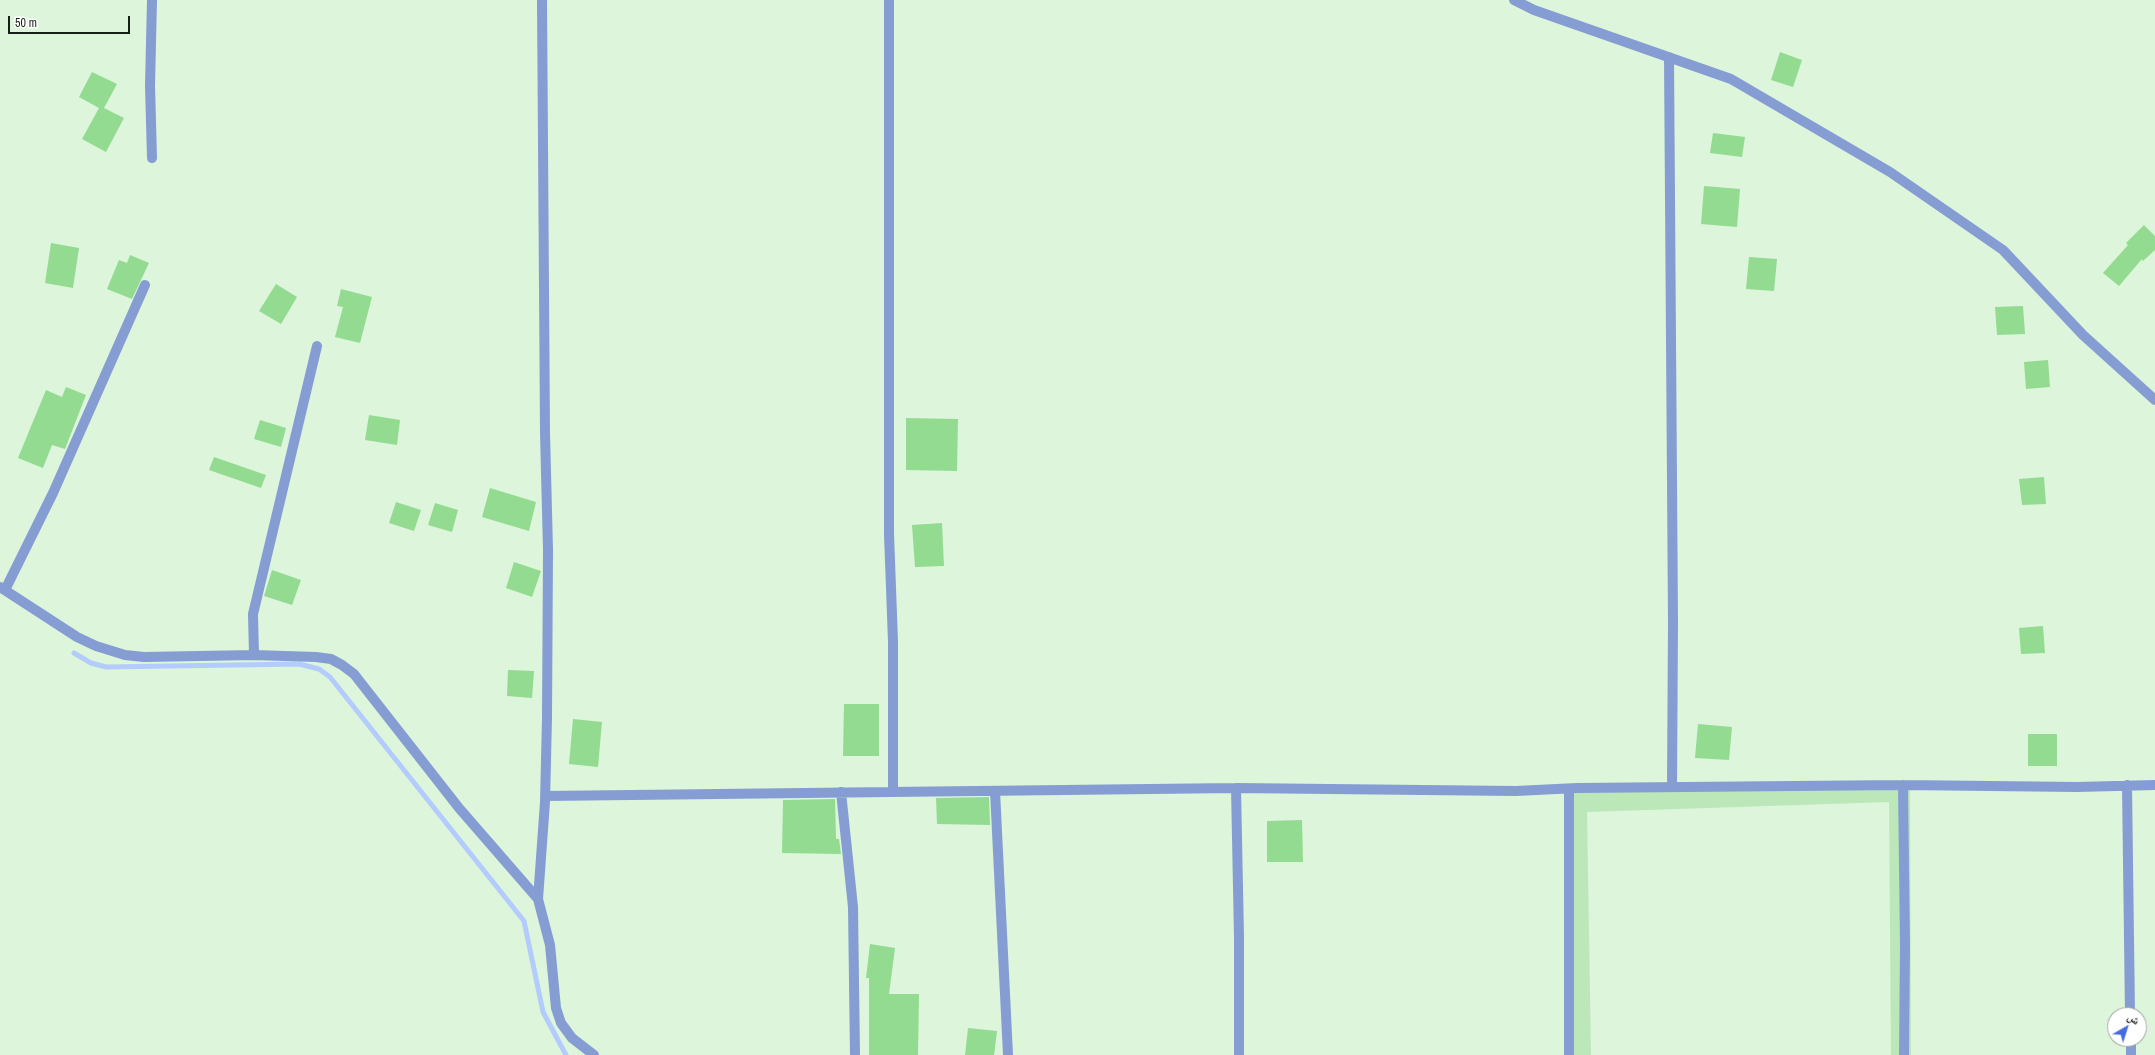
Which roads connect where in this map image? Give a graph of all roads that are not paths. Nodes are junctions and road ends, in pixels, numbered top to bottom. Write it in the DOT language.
graph roads {
  1 [pos="152,0"];
  2 [pos="542,0"];
  3 [pos="889,0"];
  4 [pos="1514,0"];
  5 [pos="1669,57"];
  6 [pos="152,158"];
  7 [pos="145,285"];
  8 [pos="317,346"];
  9 [pos="2155,400"];
  10 [pos="2,589"];
  11 [pos="254,655"];
  12 [pos="1903,785"];
  13 [pos="2127,785"];
  14 [pos="2155,785"];
  15 [pos="1672,787"];
  16 [pos="1236,788"];
  17 [pos="1569,789"];
  18 [pos="995,791"];
  19 [pos="841,792"];
  20 [pos="893,792"];
  21 [pos="545,796"];
  22 [pos="538,899"];
  23 [pos="2130,1007"];
  24 [pos="594,1055"];
  25 [pos="856,1055"];
  26 [pos="1008,1055"];
  27 [pos="1239,1055"];
  28 [pos="1569,1055"];
  29 [pos="1904,1055"];
  1 -- 6 [label="street"];
  2 -- 21 [label="street"];
  3 -- 20 [label="street"];
  4 -- 5 [label="street"];
  5 -- 9 [label="street"];
  5 -- 15 [label="street"];
  7 -- 10 [label="street"];
  8 -- 11 [label="street"];
  10 -- 11 [label="street"];
  11 -- 22 [label="street"];
  12 -- 13 [label="street"];
  12 -- 15 [label="street"];
  12 -- 29 [label="street"];
  13 -- 14 [label="street"];
  13 -- 23 [label="street"];
  15 -- 17 [label="street"];
  16 -- 17 [label="street"];
  16 -- 18 [label="street"];
  16 -- 27 [label="street"];
  17 -- 28 [label="street"];
  18 -- 20 [label="street"];
  18 -- 26 [label="street"];
  19 -- 20 [label="street"];
  19 -- 21 [label="street"];
  19 -- 25 [label="street"];
  21 -- 22 [label="street"];
  22 -- 24 [label="street"];
}
